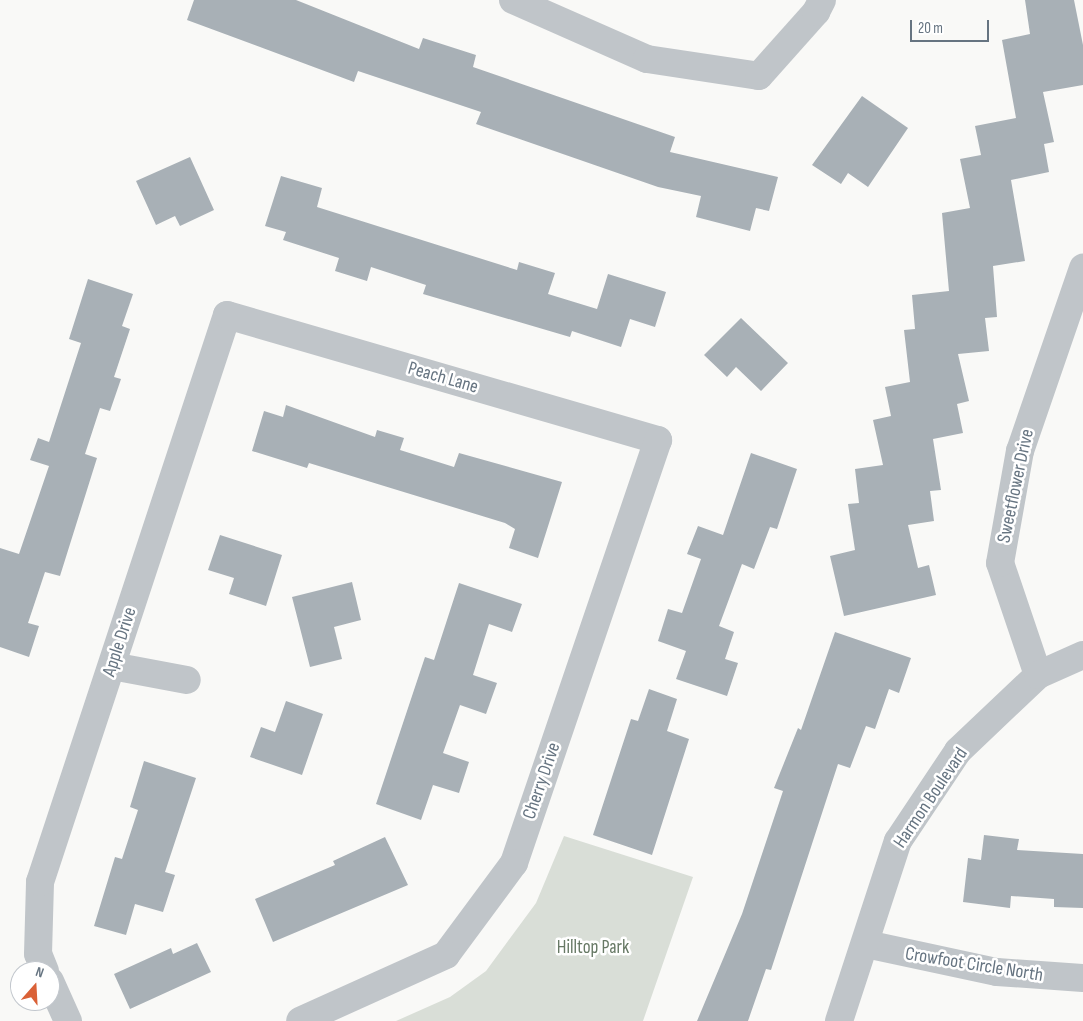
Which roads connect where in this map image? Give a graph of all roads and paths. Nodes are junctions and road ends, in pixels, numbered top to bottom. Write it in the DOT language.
graph roads {
  1 [pos="513,0"];
  2 [pos="822,0"];
  3 [pos="1083,268"];
  4 [pos="227,315"];
  5 [pos="658,440"];
  6 [pos="1083,655"];
  7 [pos="112,666"];
  8 [pos="1038,675"];
  9 [pos="187,680"];
  10 [pos="866,944"];
  11 [pos="41,961"];
  12 [pos="1083,978"];
  13 [pos="60,1003"];
  14 [pos="68,1021"];
  15 [pos="300,1021"];
  16 [pos="839,1021"];
  1 -- 2 [label="street"];
  3 -- 8 [label="street, Sweetflower Drive"];
  4 -- 5 [label="street, Peach Lane"];
  4 -- 7 [label="street, Apple Drive"];
  5 -- 15 [label="street, Cherry Drive"];
  6 -- 8 [label="street, Harmon Boulevard"];
  7 -- 9 [label="street"];
  7 -- 11 [label="street, Apple Drive"];
  8 -- 10 [label="street, Harmon Boulevard"];
  10 -- 12 [label="street, Crowfoot Circle North"];
  10 -- 16 [label="street, Harmon Boulevard"];
  13 -- 14 [label="street"];
}
